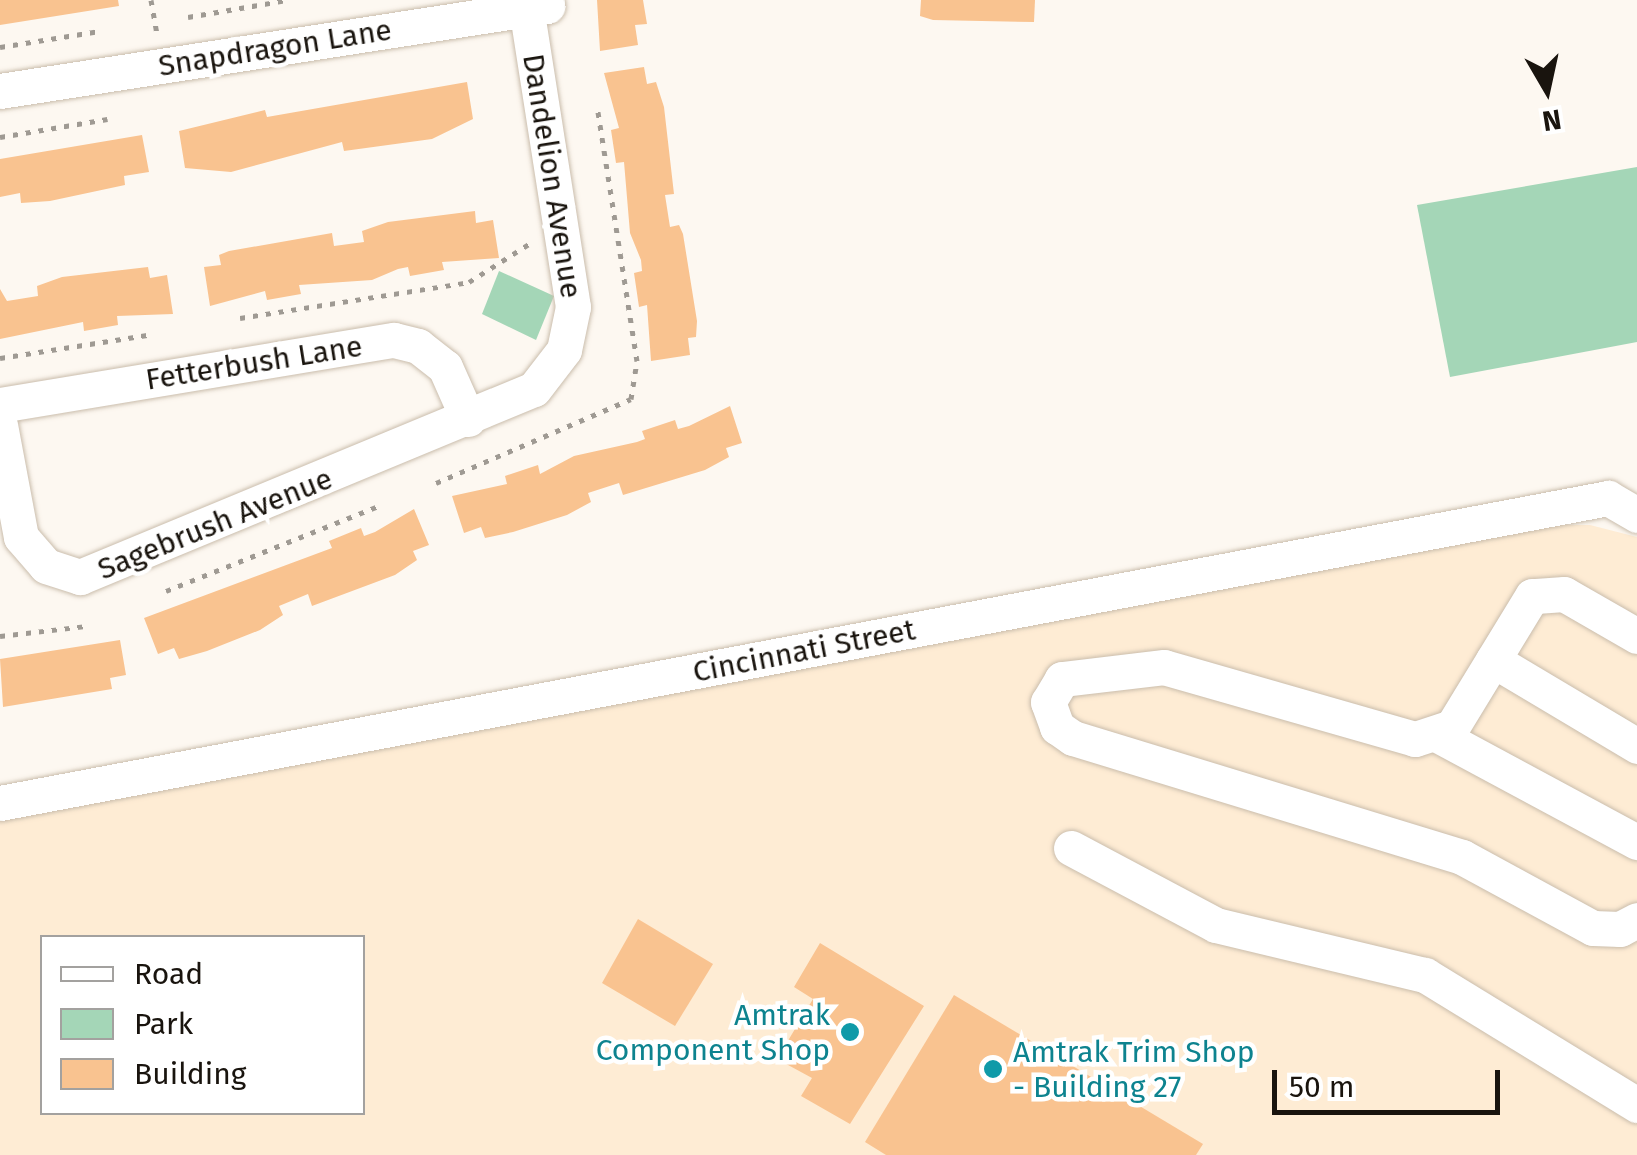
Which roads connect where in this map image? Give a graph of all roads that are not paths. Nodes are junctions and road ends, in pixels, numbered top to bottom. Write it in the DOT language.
graph roads {
  1 [pos="534,5"];
  2 [pos="0,91"];
  3 [pos="0,405"];
  4 [pos="468,419"];
  5 [pos="0,424"];
  6 [pos="1622,506"];
  7 [pos="1637,636"];
  8 [pos="1493,660"];
  9 [pos="1438,735"];
  10 [pos="1637,746"];
  11 [pos="0,804"];
  12 [pos="1637,842"];
  13 [pos="1071,848"];
  14 [pos="1637,920"];
  15 [pos="1637,1105"];
  1 -- 2 [label="street, Snapdragon Lane"];
  1 -- 4 [label="street, Dandelion Avenue"];
  3 -- 4 [label="street, Fetterbush Lane"];
  4 -- 5 [label="street, Sagebrush Avenue"];
  6 -- 11 [label="street, Cincinnati Street"];
  7 -- 8 [label="street"];
  8 -- 9 [label="street"];
  8 -- 10 [label="street"];
  9 -- 12 [label="street"];
  9 -- 14 [label="street"];
  13 -- 15 [label="street"];
}
